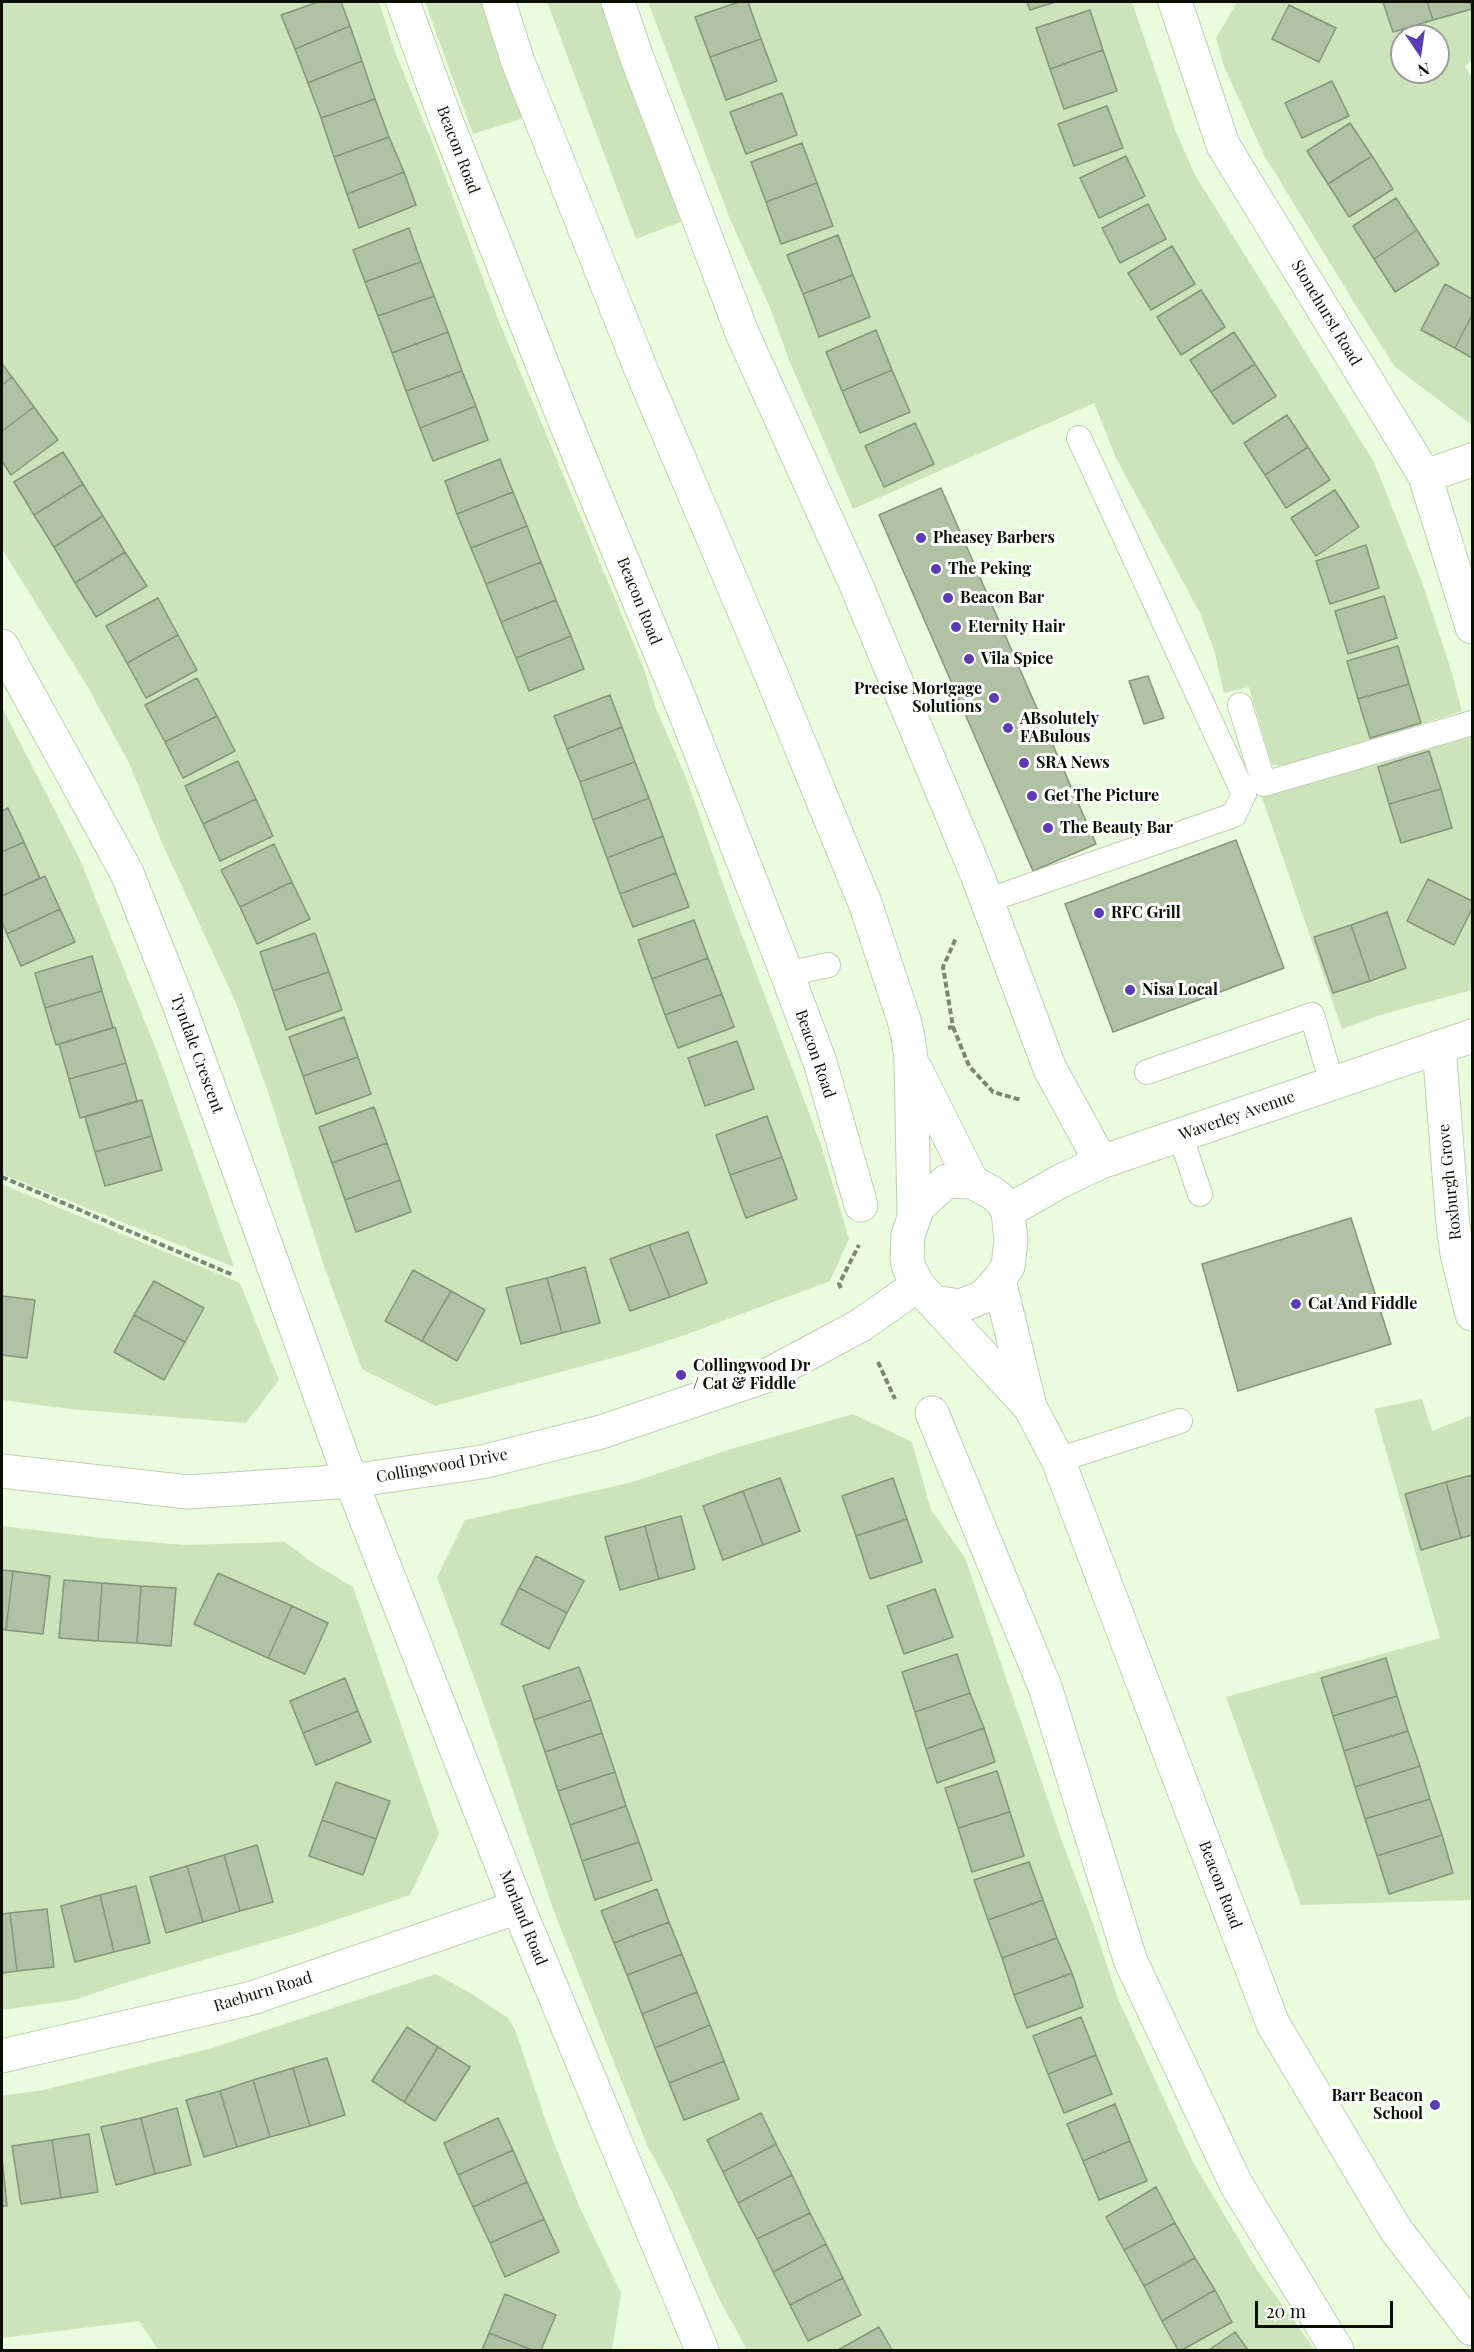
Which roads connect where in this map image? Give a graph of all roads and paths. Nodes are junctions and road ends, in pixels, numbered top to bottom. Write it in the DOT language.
graph roads {
  1 [pos="403,2"];
  2 [pos="499,2"];
  3 [pos="618,2"];
  4 [pos="1175,2"];
  5 [pos="1079,438"];
  6 [pos="1473,460"];
  7 [pos="1425,476"];
  8 [pos="1473,627"];
  9 [pos="2,646"];
  10 [pos="1240,705"];
  11 [pos="1473,723"];
  12 [pos="986,901"];
  13 [pos="959,931"];
  14 [pos="828,964"];
  15 [pos="944,967"];
  16 [pos="787,974"];
  17 [pos="953,1027"];
  18 [pos="1473,1036"];
  19 [pos="1439,1047"];
  20 [pos="910,1059"];
  21 [pos="1147,1072"];
  22 [pos="1332,1084"];
  23 [pos="1064,1095"];
  24 [pos="1180,1135"];
  25 [pos="1101,1161"];
  26 [pos="2,1177"];
  27 [pos="972,1182"];
  28 [pos="1200,1194"];
  29 [pos="861,1205"];
  30 [pos="1008,1211"];
  31 [pos="914,1215"];
  32 [pos="999,1280"];
  33 [pos="926,1294"];
  34 [pos="286,1297"];
  35 [pos="1473,1314"];
  36 [pos="861,1324"];
  37 [pos="1030,1407"];
  38 [pos="932,1413"];
  39 [pos="1180,1421"];
  40 [pos="1058,1460"];
  41 [pos="2,1471"];
  42 [pos="351,1482"];
  43 [pos="518,1907"];
  44 [pos="2,2056"];
  45 [pos="1473,2329"];
  46 [pos="702,2350"];
  47 [pos="1337,2350"];
  1 -- 16 [label="street, Beacon Road"];
  2 -- 20 [label="street, Beacon Road"];
  3 -- 12 [label="street"];
  4 -- 7 [label="street, Stonehurst Road"];
  5 -- 12 [label="lane"];
  6 -- 7 [label="street"];
  7 -- 8 [label="street, Stonehurst Road"];
  9 -- 34 [label="street, Tyndale Crescent"];
  10 -- 11 [label="lane"];
  12 -- 23 [label="street"];
  13 -- 15 [label="path"];
  14 -- 16 [label="lane"];
  16 -- 29 [label="street, Beacon Road"];
  17 -- 23 [label="path"];
  18 -- 19 [label="street, Waverley Avenue"];
  19 -- 22 [label="street, Waverley Avenue"];
  19 -- 35 [label="street, Roxburgh Grove"];
  20 -- 27 [label="street, Beacon Road"];
  20 -- 31 [label="street, Beacon Road"];
  21 -- 22 [label="lane"];
  22 -- 24 [label="street, Waverley Avenue"];
  23 -- 25 [label="street"];
  24 -- 25 [label="street, Waverley Avenue"];
  24 -- 28 [label="lane"];
  25 -- 30 [label="street, Waverley Avenue"];
  26 -- 34 [label="path"];
  27 -- 30 [label="street"];
  27 -- 31 [label="street, Beacon Road"];
  29 -- 36 [label="path"];
  30 -- 32 [label="street"];
  31 -- 33 [label="street, Beacon Road"];
  32 -- 33 [label="street"];
  32 -- 37 [label="street, Beacon Road"];
  33 -- 36 [label="street, Collingwood Drive"];
  33 -- 37 [label="street, Beacon Road"];
  34 -- 42 [label="street, Tyndale Crescent"];
  36 -- 42 [label="street, Collingwood Drive"];
  37 -- 40 [label="street, Beacon Road"];
  38 -- 47 [label="street"];
  39 -- 40 [label="lane"];
  40 -- 45 [label="street, Beacon Road"];
  41 -- 42 [label="street, Collingwood Drive"];
  42 -- 43 [label="street, Morland Road"];
  43 -- 44 [label="street, Raeburn Road"];
  43 -- 46 [label="street, Morland Road"];
}
